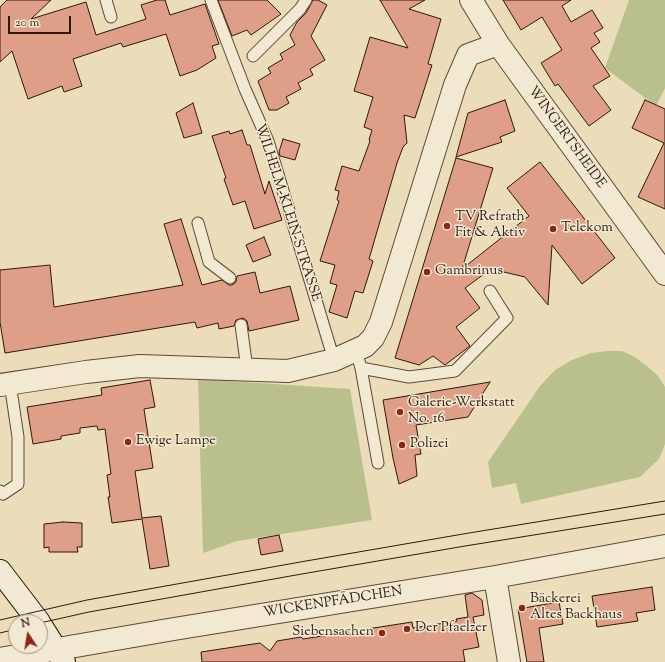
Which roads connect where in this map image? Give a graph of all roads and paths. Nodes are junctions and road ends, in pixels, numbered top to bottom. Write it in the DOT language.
graph roads {
  1 [pos="106,0"];
  2 [pos="211,0"];
  3 [pos="306,0"];
  4 [pos="471,0"];
  5 [pos="111,16"];
  6 [pos="498,44"];
  7 [pos="253,56"];
  8 [pos="198,223"];
  9 [pos="665,274"];
  10 [pos="230,278"];
  11 [pos="490,291"];
  12 [pos="241,325"];
  13 [pos="334,360"];
  14 [pos="358,360"];
  15 [pos="247,369"];
  16 [pos="5,384"];
  17 [pos="378,463"];
  18 [pos="0,491"];
  19 [pos="665,546"];
  20 [pos="0,571"];
  21 [pos="496,577"];
  22 [pos="32,614"];
  23 [pos="48,637"];
  24 [pos="60,656"];
  25 [pos="0,660"];
  26 [pos="509,662"];
  1 -- 5 [label="lane"];
  2 -- 13 [label="lane, WILHELM-KLEIN-STRASSE"];
  3 -- 7 [label="lane"];
  4 -- 6 [label="street, WINGERTSHEIDE"];
  6 -- 9 [label="street, WINGERTSHEIDE"];
  6 -- 14 [label="street"];
  8 -- 10 [label="lane"];
  11 -- 14 [label="lane"];
  12 -- 15 [label="lane"];
  13 -- 14 [label="street"];
  13 -- 15 [label="street"];
  14 -- 17 [label="lane"];
  15 -- 16 [label="street"];
  16 -- 18 [label="lane"];
  19 -- 21 [label="street, WICKENPFÄDCHEN"];
  20 -- 22 [label="street"];
  21 -- 24 [label="street, WICKENPFÄDCHEN"];
  21 -- 26 [label="street"];
  23 -- 24 [label="street"];
  24 -- 25 [label="street, WICKENPFÄDCHEN"];
}
